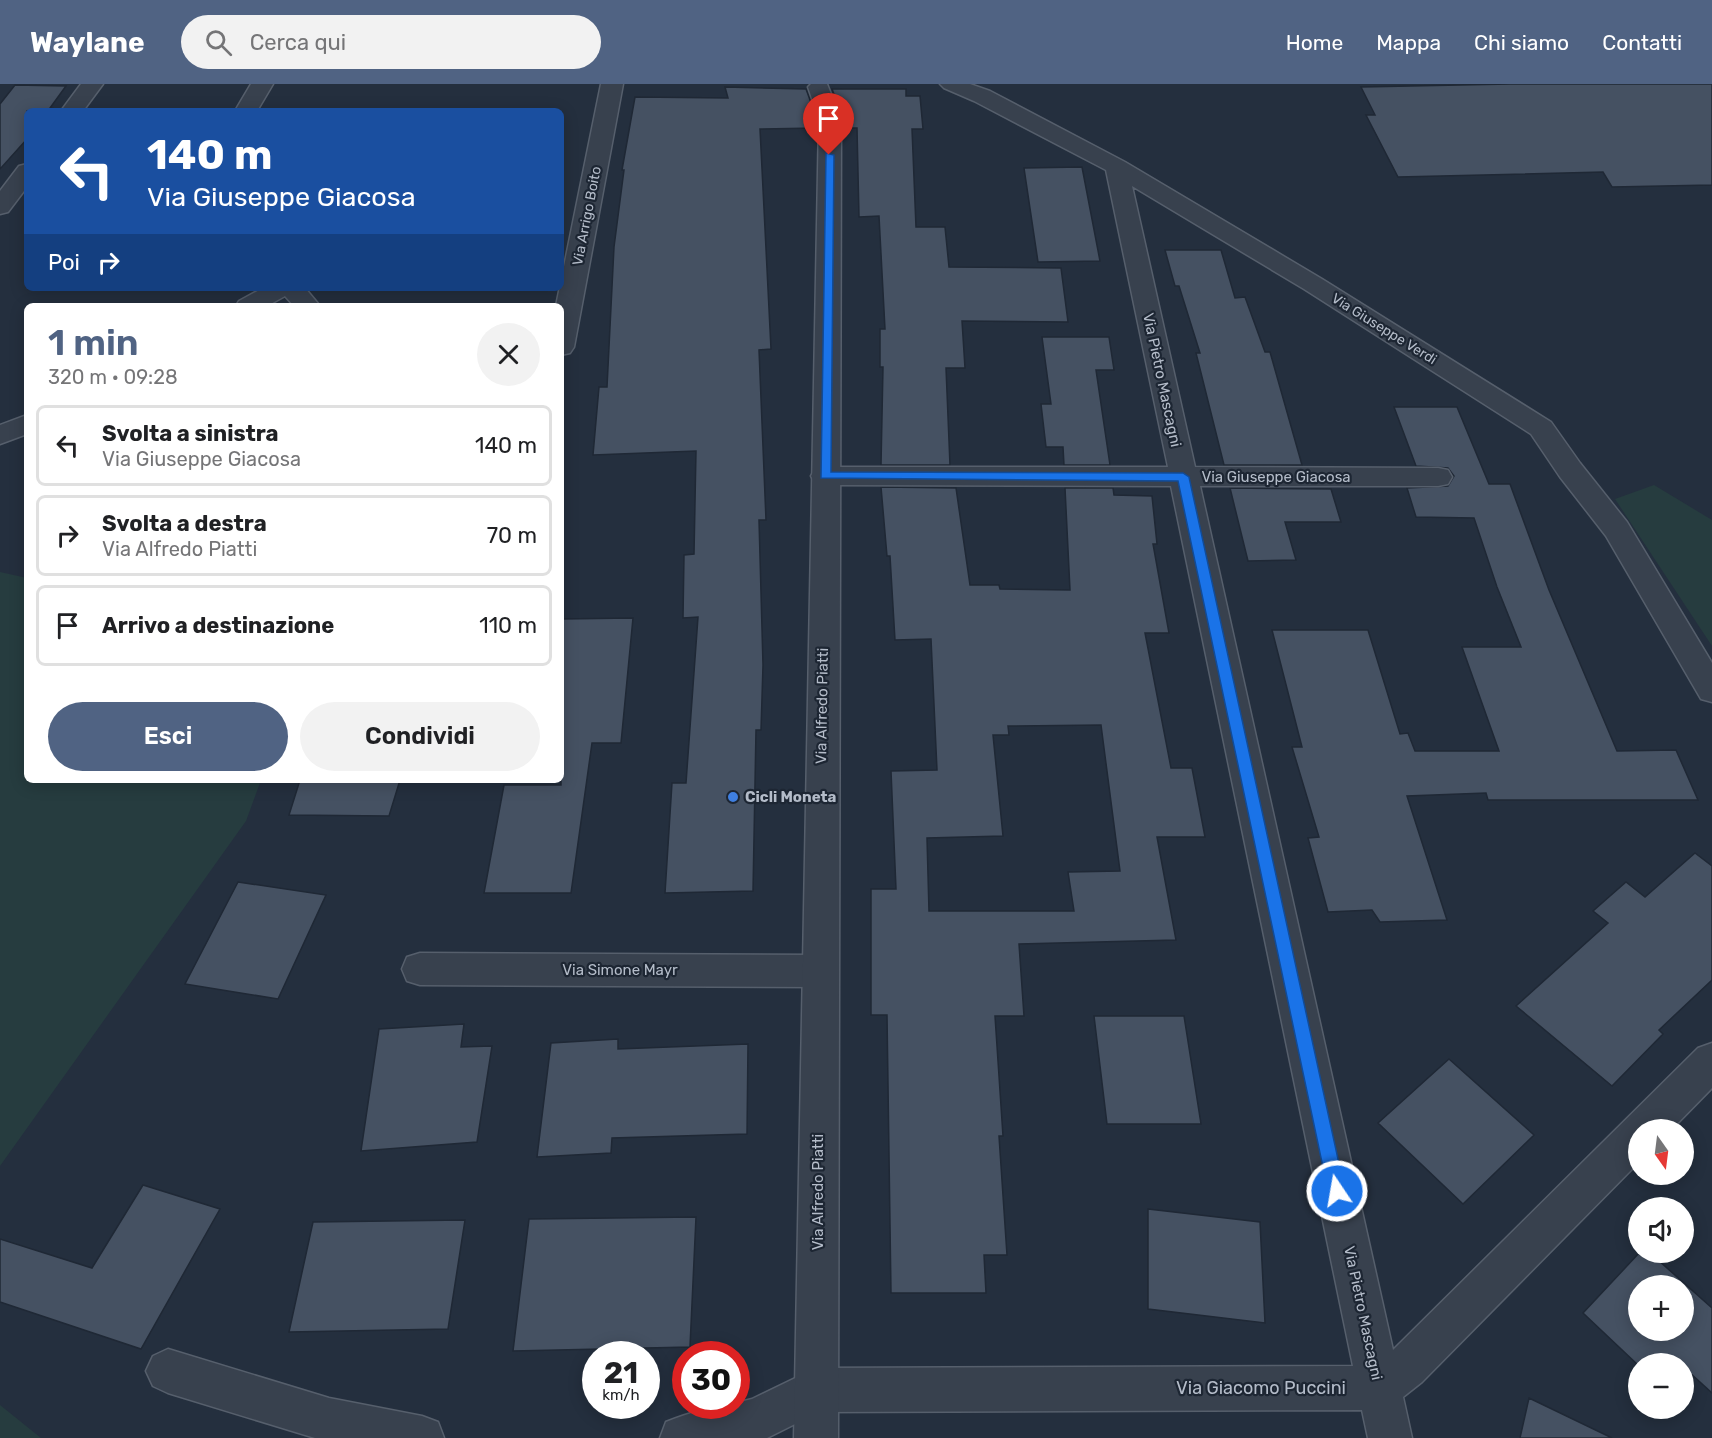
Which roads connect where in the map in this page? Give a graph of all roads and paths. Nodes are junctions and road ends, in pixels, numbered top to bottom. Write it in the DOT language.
graph roads {
  1 [pos="92,84"];
  2 [pos="262,84"];
  3 [pos="612,84"];
  4 [pos="951,84"];
  5 [pos="829,93"];
  6 [pos="74,108"];
  7 [pos="248,108"];
  8 [pos="1117,167"];
  9 [pos="24,175"];
  10 [pos="0,207"];
  11 [pos="276,291"];
  12 [pos="294,291"];
  13 [pos="254,303"];
  14 [pos="305,303"];
  15 [pos="564,332"];
  16 [pos="24,425"];
  17 [pos="0,435"];
  18 [pos="825,476"];
  19 [pos="1183,477"];
  20 [pos="1438,477"];
  21 [pos="1712,690"];
  22 [pos="420,969"];
  23 [pos="820,971"];
  24 [pos="1712,1061"];
  25 [pos="1655,1119"];
  26 [pos="1628,1145"];
  27 [pos="168,1371"];
  28 [pos="1380,1388"];
  29 [pos="816,1390"];
  30 [pos="323,1429"];
  31 [pos="422,1438"];
  32 [pos="682,1438"];
  33 [pos="816,1438"];
  34 [pos="1390,1438"];
  1 -- 6 [label="street"];
  2 -- 7 [label="street"];
  3 -- 15 [label="street, Via Arrigo Boito"];
  4 -- 8 [label="street, Via Giuseppe Verdi"];
  5 -- 18 [label="street, Via Alfredo Piatti"];
  8 -- 19 [label="street, Via Pietro Mascagni"];
  8 -- 21 [label="street, Via Giuseppe Verdi"];
  9 -- 10 [label="street"];
  11 -- 13 [label="street"];
  12 -- 14 [label="street"];
  16 -- 17 [label="street"];
  18 -- 19 [label="street, Via Giuseppe Giacosa"];
  18 -- 23 [label="street, Via Alfredo Piatti"];
  19 -- 20 [label="street, Via Giuseppe Giacosa"];
  19 -- 28 [label="street, Via Pietro Mascagni"];
  22 -- 23 [label="street, Via Simone Mayr"];
  23 -- 29 [label="street, Via Alfredo Piatti"];
  24 -- 25 [label="street"];
  26 -- 28 [label="street"];
  27 -- 30 [label="street"];
  28 -- 29 [label="street, Via Giacomo Puccini"];
  28 -- 34 [label="street, Via Pietro Mascagni"];
  29 -- 32 [label="street"];
  29 -- 33 [label="street, Via Alfredo Piatti"];
  30 -- 31 [label="street"];
}
